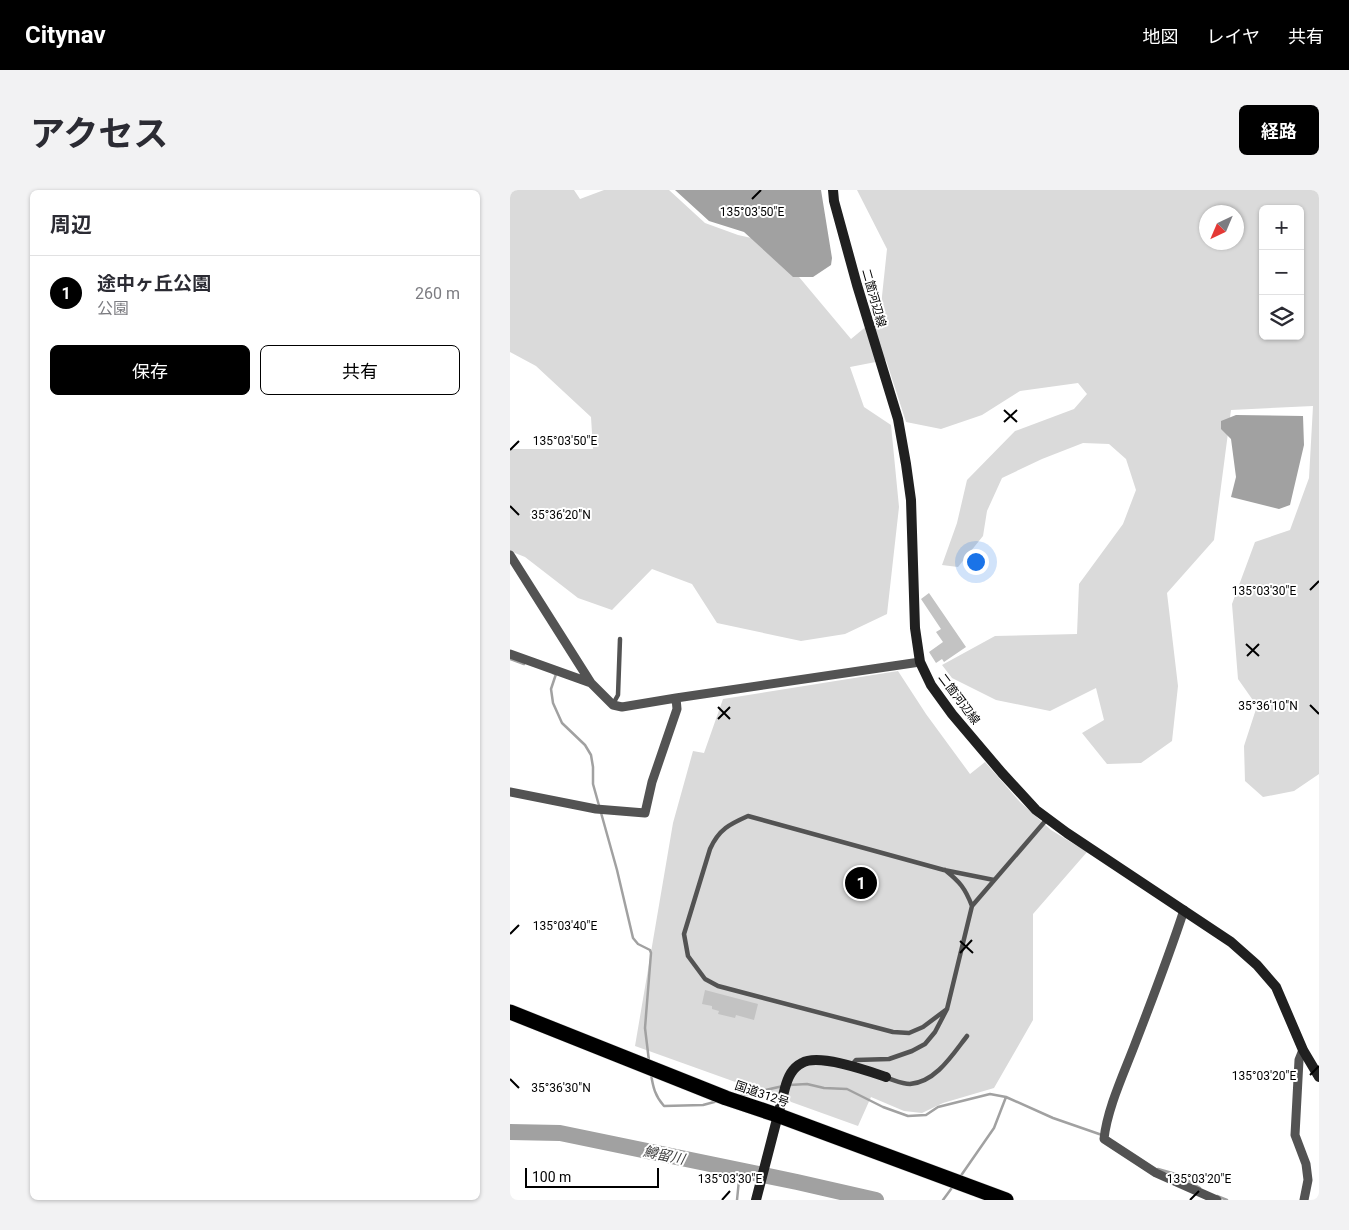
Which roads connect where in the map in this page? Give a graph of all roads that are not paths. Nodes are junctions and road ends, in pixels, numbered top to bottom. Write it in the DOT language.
graph roads {
  1 [pos="833,190"];
  2 [pos="510,555"];
  3 [pos="620,639"];
  4 [pos="510,654"];
  5 [pos="920,662"];
  6 [pos="591,682"];
  7 [pos="676,698"];
  8 [pos="613,704"];
  9 [pos="510,792"];
  10 [pos="1047,819"];
  11 [pos="944,870"];
  12 [pos="994,880"];
  13 [pos="972,906"];
  14 [pos="1184,910"];
  15 [pos="947,1009"];
  16 [pos="510,1012"];
  17 [pos="967,1036"];
  18 [pos="1303,1050"];
  19 [pos="851,1066"];
  20 [pos="886,1077"];
  21 [pos="1319,1078"];
  22 [pos="777,1115"];
  23 [pos="756,1200"];
  24 [pos="1006,1200"];
  25 [pos="1217,1200"];
  26 [pos="1304,1200"];
  1 -- 5 [label="main road, 二箇河辺線"];
  2 -- 6 [label="street"];
  3 -- 8 [label="lane"];
  4 -- 6 [label="street"];
  5 -- 7 [label="street"];
  5 -- 10 [label="main road, 二箇河辺線"];
  6 -- 8 [label="street"];
  7 -- 8 [label="street"];
  7 -- 9 [label="street"];
  10 -- 12 [label="lane"];
  10 -- 14 [label="main road, 二箇河辺線"];
  11 -- 12 [label="lane"];
  11 -- 13 [label="lane"];
  11 -- 15 [label="lane"];
  12 -- 13 [label="lane"];
  13 -- 15 [label="lane"];
  14 -- 18 [label="main road, 二箇河辺線"];
  14 -- 25 [label="street"];
  15 -- 19 [label="lane"];
  16 -- 22 [label="highway, 国道312号"];
  17 -- 20 [label="lane"];
  18 -- 21 [label="main road, 二箇河辺線"];
  18 -- 26 [label="street"];
  19 -- 20 [label="main road"];
  19 -- 22 [label="main road"];
  22 -- 23 [label="main road"];
  22 -- 24 [label="highway, 国道312号"];
}
